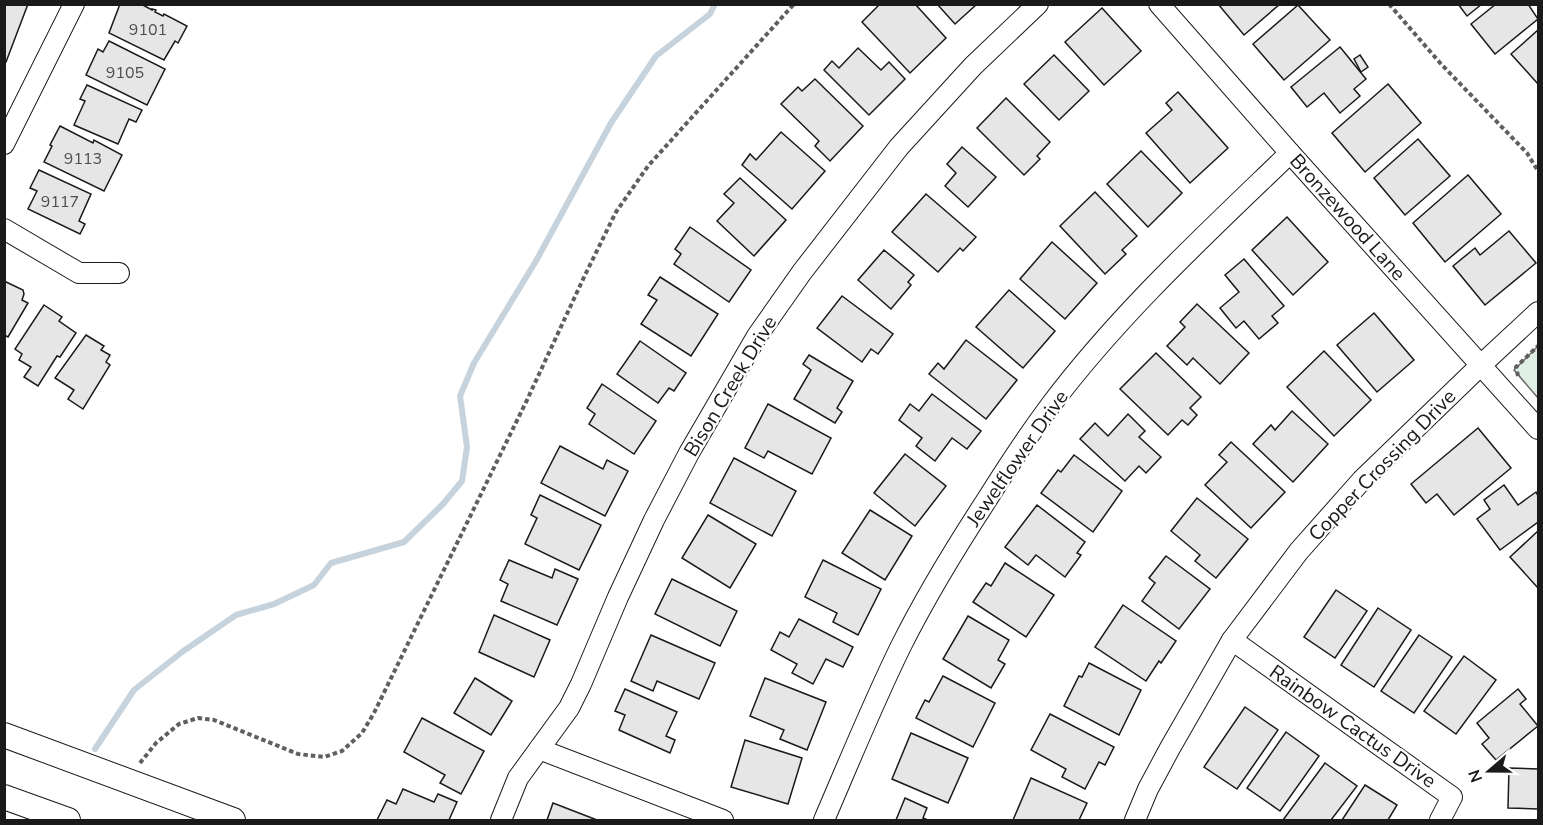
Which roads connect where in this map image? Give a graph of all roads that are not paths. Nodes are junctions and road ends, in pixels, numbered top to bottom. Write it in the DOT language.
graph roads {
  1 [pos="74,4"];
  2 [pos="1038,4"];
  3 [pos="1160,4"];
  4 [pos="4,144"];
  5 [pos="1290,153"];
  6 [pos="4,229"];
  7 [pos="119,273"];
  8 [pos="1539,312"];
  9 [pos="1481,365"];
  10 [pos="1539,429"];
  11 [pos="1232,640"];
  12 [pos="4,735"];
  13 [pos="539,749"];
  14 [pos="4,796"];
  15 [pos="68,820"];
  16 [pos="233,820"];
  17 [pos="501,820"];
  18 [pos="723,820"];
  19 [pos="824,820"];
  20 [pos="1135,820"];
  21 [pos="1440,820"];
  1 -- 4 [label="street"];
  2 -- 13 [label="street, Bison Creek Drive"];
  3 -- 5 [label="street, Bronzewood Lane"];
  5 -- 9 [label="street, Bronzewood Lane"];
  5 -- 19 [label="street, Jewelflower Drive"];
  6 -- 7 [label="street"];
  8 -- 9 [label="street, Copper Crossing Drive"];
  9 -- 10 [label="street, Bronzewood Lane"];
  9 -- 11 [label="street, Copper Crossing Drive"];
  11 -- 20 [label="street, Copper Crossing Drive"];
  11 -- 21 [label="street, Rainbow Cactus Drive"];
  12 -- 16 [label="street"];
  13 -- 17 [label="street, Bison Creek Drive"];
  13 -- 18 [label="street"];
  14 -- 15 [label="street"];
}
